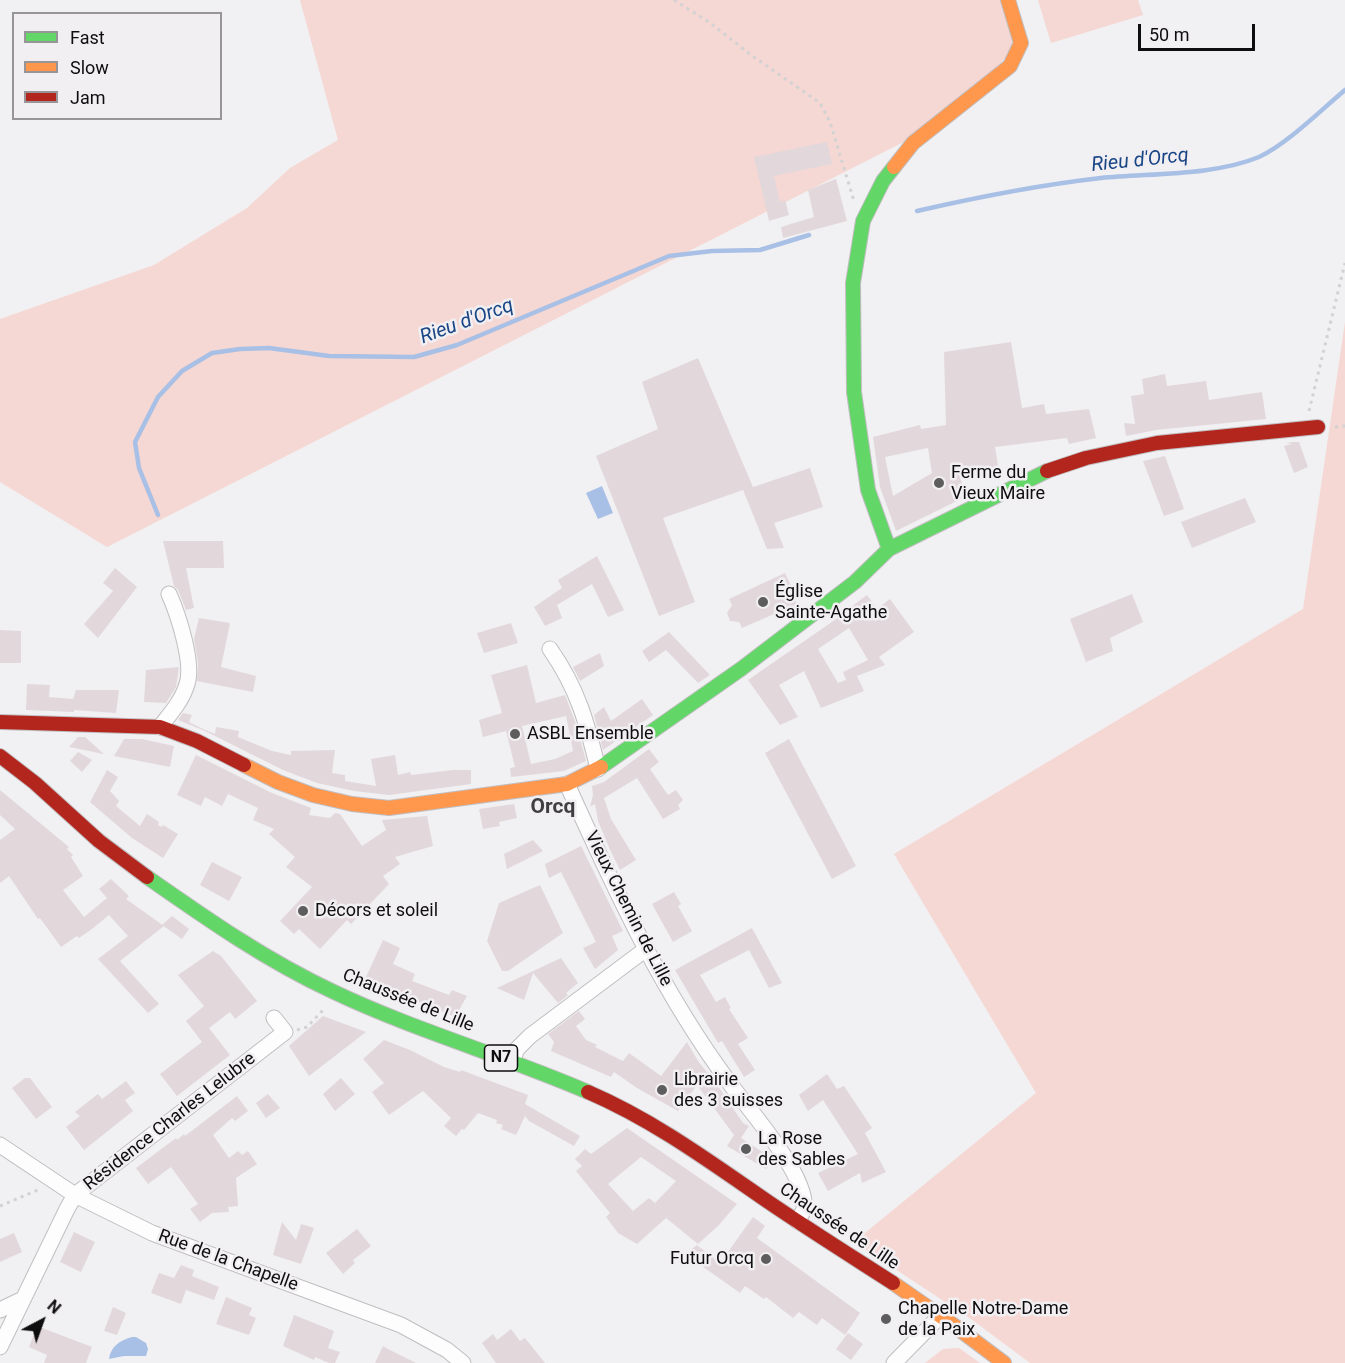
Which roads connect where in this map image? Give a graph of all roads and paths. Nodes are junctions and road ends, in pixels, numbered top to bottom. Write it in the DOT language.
graph roads {
  1 [pos="674,0"];
  2 [pos="1008,0"];
  3 [pos="863,221"];
  4 [pos="1345,263"];
  5 [pos="1312,427"];
  6 [pos="890,549"];
  7 [pos="169,594"];
  8 [pos="550,649"];
  9 [pos="0,722"];
  10 [pos="160,727"];
  11 [pos="0,756"];
  12 [pos="598,769"];
  13 [pos="567,784"];
  14 [pos="646,950"];
  15 [pos="333,991"];
  16 [pos="274,1018"];
  17 [pos="285,1032"];
  18 [pos="512,1061"];
  19 [pos="0,1145"];
  20 [pos="55,1183"];
  21 [pos="75,1195"];
  22 [pos="0,1206"];
  23 [pos="797,1221"];
  24 [pos="23,1299"];
  25 [pos="0,1310"];
  26 [pos="940,1316"];
  27 [pos="0,1347"];
  28 [pos="463,1363"];
  29 [pos="894,1363"];
  30 [pos="1004,1363"];
  1 -- 3 [label="path"];
  2 -- 3 [label="street"];
  3 -- 6 [label="street"];
  4 -- 5 [label="path"];
  5 -- 6 [label="street"];
  6 -- 12 [label="street"];
  7 -- 10 [label="street"];
  8 -- 12 [label="street"];
  9 -- 10 [label="street"];
  10 -- 13 [label="street"];
  11 -- 15 [label="street, Chaussée de Lille / N7"];
  12 -- 13 [label="street"];
  13 -- 14 [label="street, Vieux Chemin de Lille"];
  14 -- 18 [label="street, Vieux Chemin de Lille"];
  14 -- 23 [label="street, Vieux Chemin de Lille"];
  15 -- 17 [label="path"];
  15 -- 18 [label="street, Chaussée de Lille / N7"];
  16 -- 17 [label="street"];
  17 -- 21 [label="street, Résidence Charles Lelubre"];
  18 -- 23 [label="street, Chaussée de Lille / N7"];
  19 -- 20 [label="street, Rue de la Chapelle"];
  20 -- 21 [label="street, Rue de la Chapelle"];
  20 -- 22 [label="path"];
  21 -- 24 [label="street, Résidence Charles Lelubre"];
  21 -- 28 [label="street, Rue de la Chapelle"];
  23 -- 26 [label="street, Chaussée de Lille / N7"];
  24 -- 25 [label="street"];
  24 -- 27 [label="street, Résidence Charles Lelubre"];
  26 -- 29 [label="street"];
  26 -- 30 [label="street, Chaussée de Lille / N7"];
}
